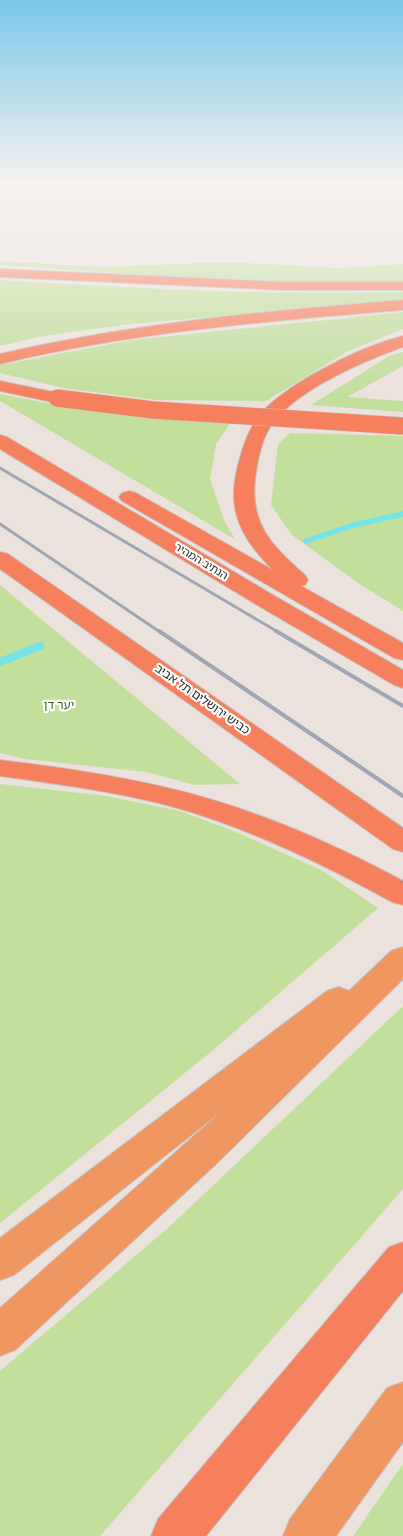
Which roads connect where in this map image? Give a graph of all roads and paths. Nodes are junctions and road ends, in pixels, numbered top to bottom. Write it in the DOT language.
graph roads {
  1 [pos="0,273"];
  2 [pos="403,286"];
  3 [pos="403,305"];
  4 [pos="403,341"];
  5 [pos="0,359"];
  6 [pos="0,386"];
  7 [pos="0,423"];
  8 [pos="403,426"];
  9 [pos="0,441"];
  10 [pos="0,559"];
  11 [pos="342,619"];
  12 [pos="403,653"];
  13 [pos="403,680"];
  14 [pos="0,768"];
  15 [pos="403,842"];
  16 [pos="403,894"];
  17 [pos="403,950"];
  18 [pos="403,958"];
  19 [pos="204,1127"];
  20 [pos="403,1260"];
  21 [pos="0,1262"];
  22 [pos="0,1336"];
  23 [pos="403,1404"];
  24 [pos="175,1536"];
  25 [pos="307,1536"];
  1 -- 2 [label="highway"];
  3 -- 5 [label="highway"];
  4 -- 11 [label="highway"];
  6 -- 8 [label="highway, bridge"];
  7 -- 11 [label="highway"];
  9 -- 13 [label="highway, הנתיב המהיר"];
  10 -- 15 [label="highway, כביש ירושלים תל אביב"];
  11 -- 12 [label="highway"];
  14 -- 16 [label="highway"];
  17 -- 19 [label="highway"];
  18 -- 19 [label="highway"];
  19 -- 21 [label="highway"];
  19 -- 22 [label="highway"];
  20 -- 24 [label="highway"];
  23 -- 25 [label="highway"];
}
